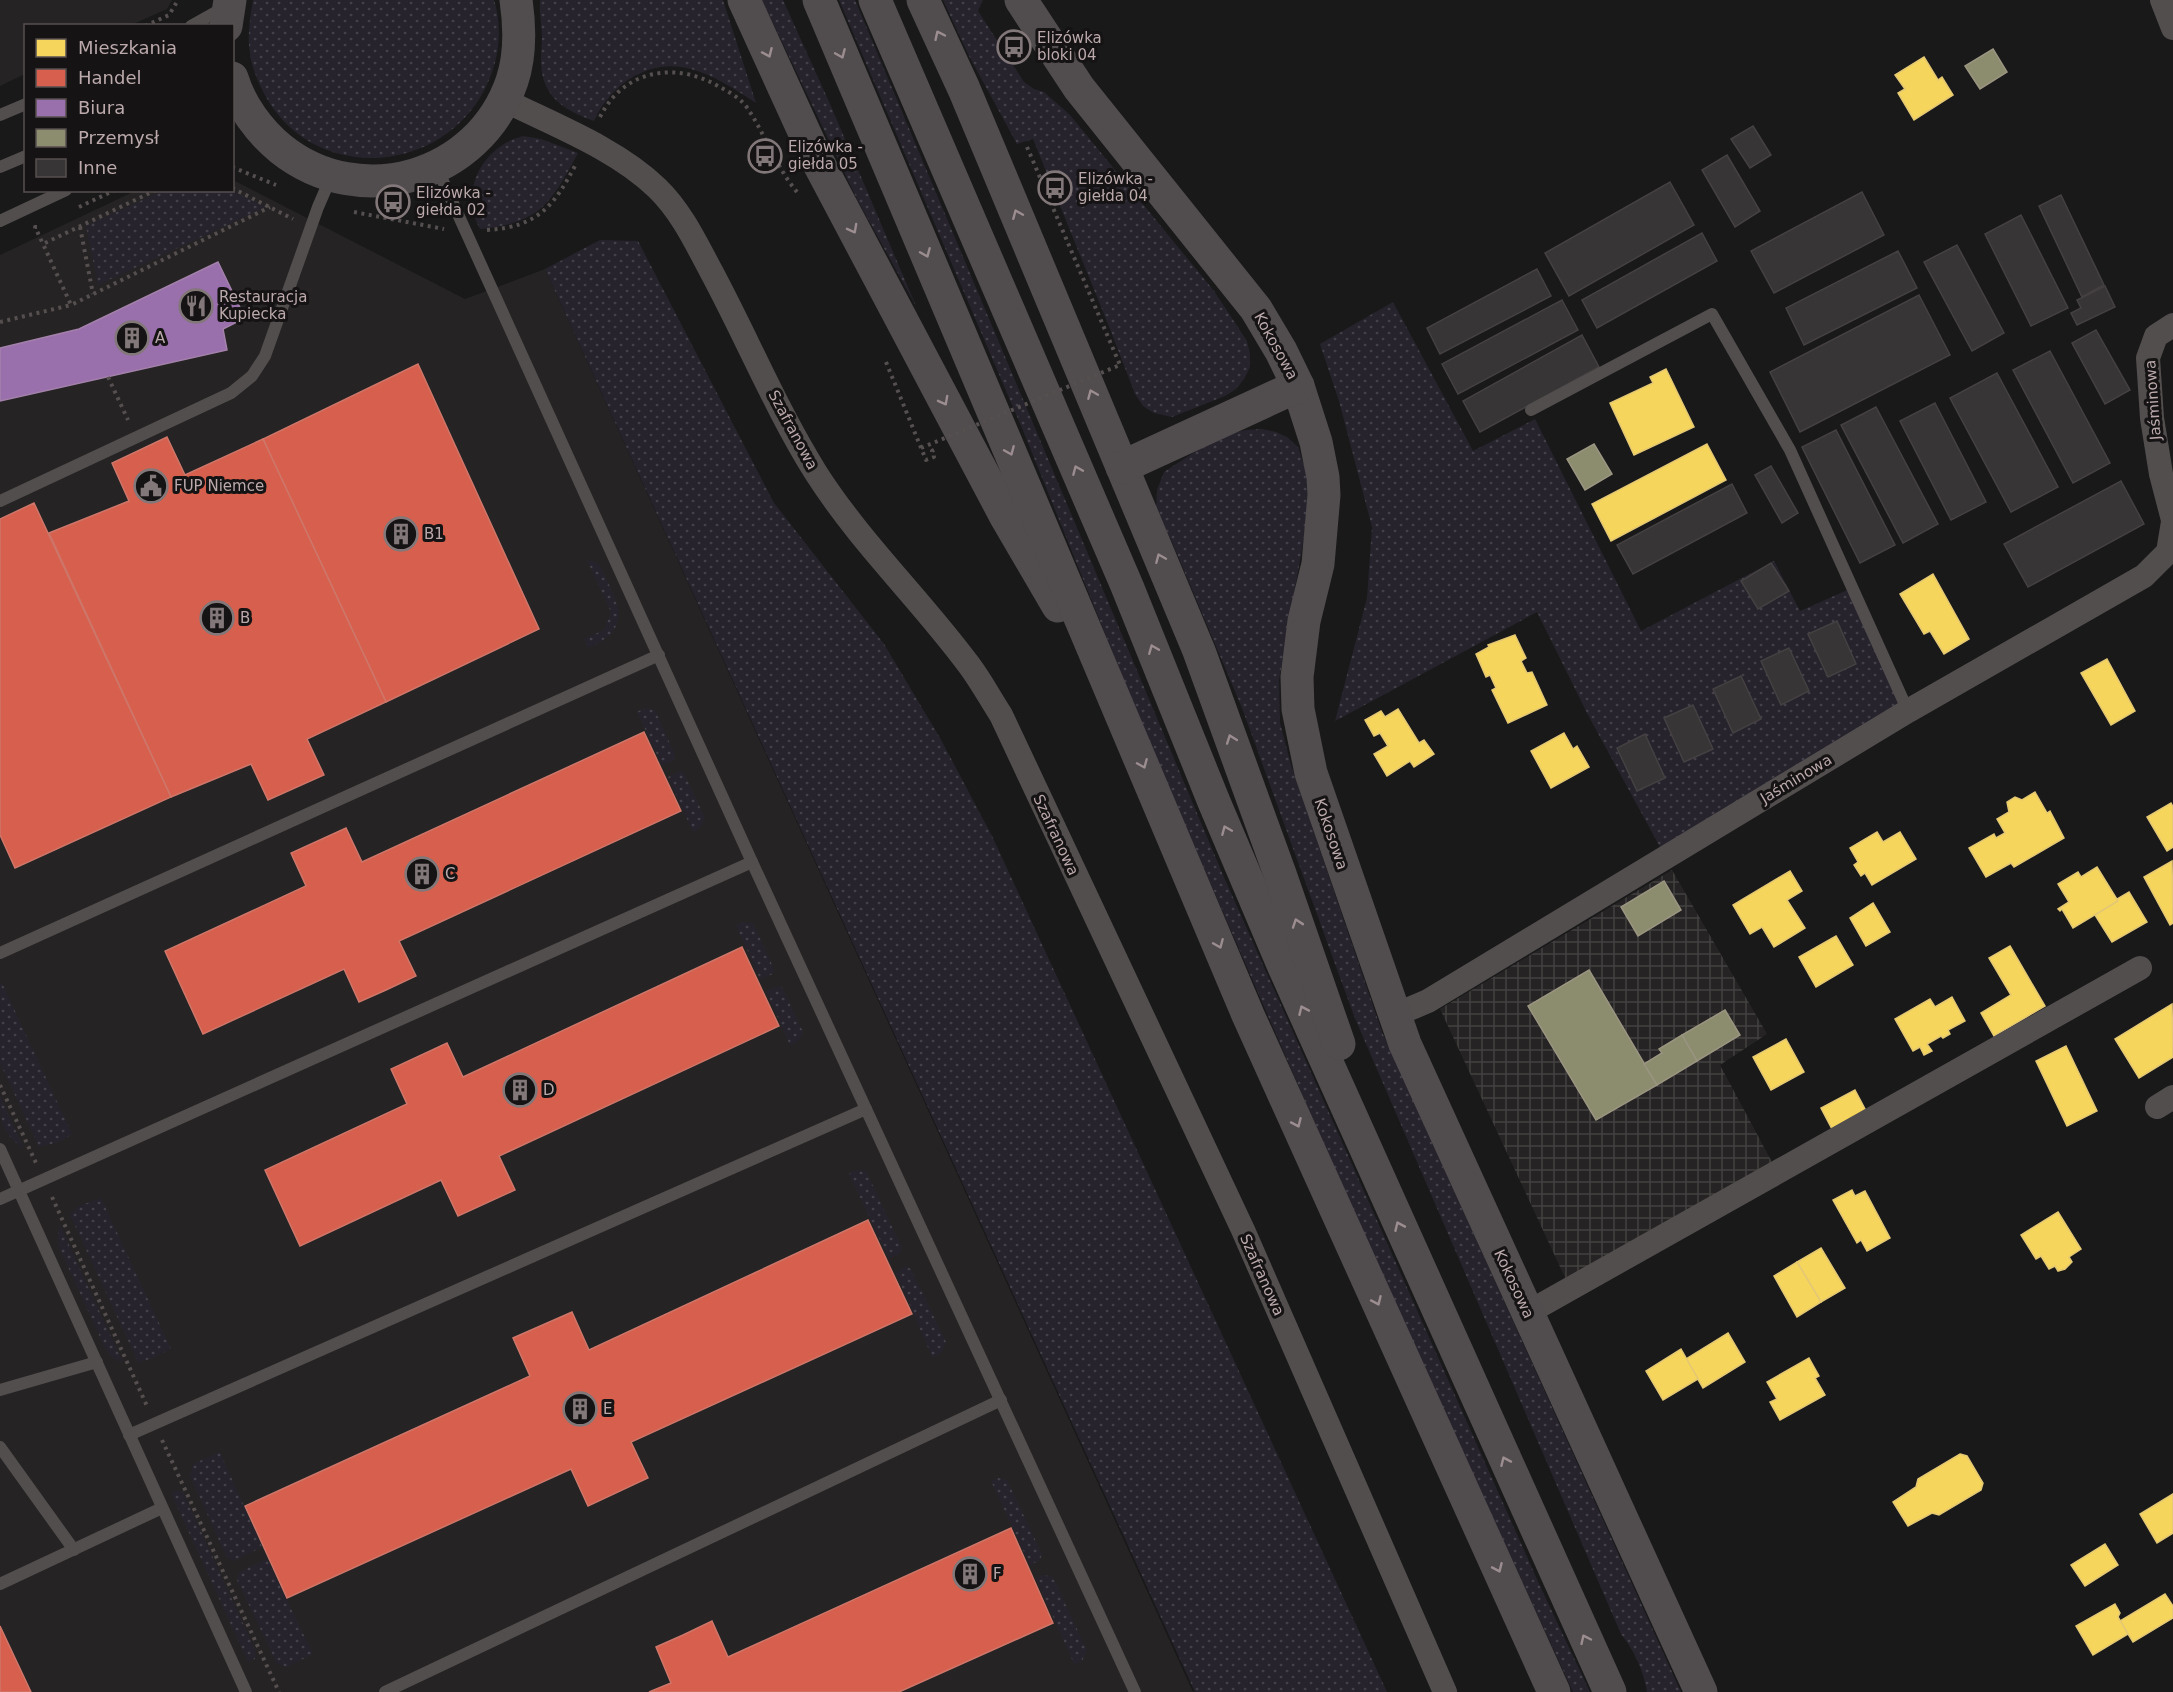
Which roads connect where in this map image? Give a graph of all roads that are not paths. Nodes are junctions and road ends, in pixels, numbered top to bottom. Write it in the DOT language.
graph roads {
  1 [pos="516,0"];
  2 [pos="744,0"];
  3 [pos="819,0"];
  4 [pos="875,0"];
  5 [pos="923,0"];
  6 [pos="1021,0"];
  7 [pos="2162,0"];
  8 [pos="228,10"];
  9 [pos="196,24"];
  10 [pos="2173,28"];
  11 [pos="236,99"];
  12 [pos="504,100"];
  13 [pos="24,105"];
  14 [pos="0,115"];
  15 [pos="24,157"];
  16 [pos="0,167"];
  17 [pos="437,167"];
  18 [pos="332,176"];
  19 [pos="62,192"];
  20 [pos="0,221"];
  21 [pos="2173,325"];
  22 [pos="1298,386"];
  23 [pos="1532,410"];
  24 [pos="1122,467"];
  25 [pos="0,501"];
  26 [pos="2173,521"];
  27 [pos="659,655"];
  28 [pos="1120,711"];
  29 [pos="1908,711"];
  30 [pos="752,862"];
  31 [pos="0,953"];
  32 [pos="2140,968"];
  33 [pos="1395,1015"];
  34 [pos="866,1109"];
  35 [pos="1360,1140"];
  36 [pos="0,1149"];
  37 [pos="20,1190"];
  38 [pos="0,1199"];
  39 [pos="1527,1313"];
  40 [pos="97,1362"];
  41 [pos="0,1390"];
  42 [pos="1001,1400"];
  43 [pos="129,1435"];
  44 [pos="0,1447"];
  45 [pos="162,1508"];
  46 [pos="74,1550"];
  47 [pos="0,1584"];
  48 [pos="246,1692"];
  49 [pos="385,1692"];
  50 [pos="1135,1692"];
  51 [pos="1445,1692"];
  52 [pos="1554,1692"];
  53 [pos="1610,1692"];
  54 [pos="1701,1692"];
  1 -- 12 [label="main road"];
  2 -- 28 [label="main road, one-way"];
  3 -- 28 [label="main road, one-way"];
  35 -- 4 [label="main road, one-way"];
  24 -- 5 [label="main road, one-way"];
  6 -- 22 [label="main road, Kokosowa"];
  7 -- 10 [label="street"];
  8 -- 9 [label="lane"];
  11 -- 18 [label="main road"];
  12 -- 17 [label="main road"];
  12 -- 51 [label="street, Szafranowa"];
  13 -- 14 [label="lane"];
  15 -- 16 [label="lane"];
  17 -- 18 [label="main road"];
  17 -- 27 [label="lane"];
  18 -- 25 [label="lane"];
  19 -- 20 [label="lane"];
  21 -- 26 [label="street, Jaśminowa"];
  22 -- 24 [label="main road"];
  22 -- 33 [label="main road, Kokosowa"];
  23 -- 29 [label="lane"];
  35 -- 24 [label="main road, one-way"];
  26 -- 29 [label="street, Jaśminowa"];
  27 -- 30 [label="lane"];
  27 -- 31 [label="lane"];
  28 -- 52 [label="main road, one-way"];
  29 -- 33 [label="street, Jaśminowa"];
  30 -- 34 [label="lane"];
  30 -- 37 [label="lane"];
  32 -- 39 [label="street"];
  33 -- 39 [label="main road, Kokosowa"];
  34 -- 42 [label="lane"];
  34 -- 43 [label="lane"];
  53 -- 35 [label="main road, one-way"];
  36 -- 37 [label="lane"];
  37 -- 38 [label="lane"];
  37 -- 40 [label="lane"];
  39 -- 54 [label="main road, Kokosowa"];
  40 -- 41 [label="lane"];
  40 -- 43 [label="lane"];
  42 -- 49 [label="lane"];
  42 -- 50 [label="lane"];
  43 -- 45 [label="lane"];
  44 -- 46 [label="lane"];
  45 -- 46 [label="lane"];
  45 -- 48 [label="lane"];
  46 -- 47 [label="lane"];
}
